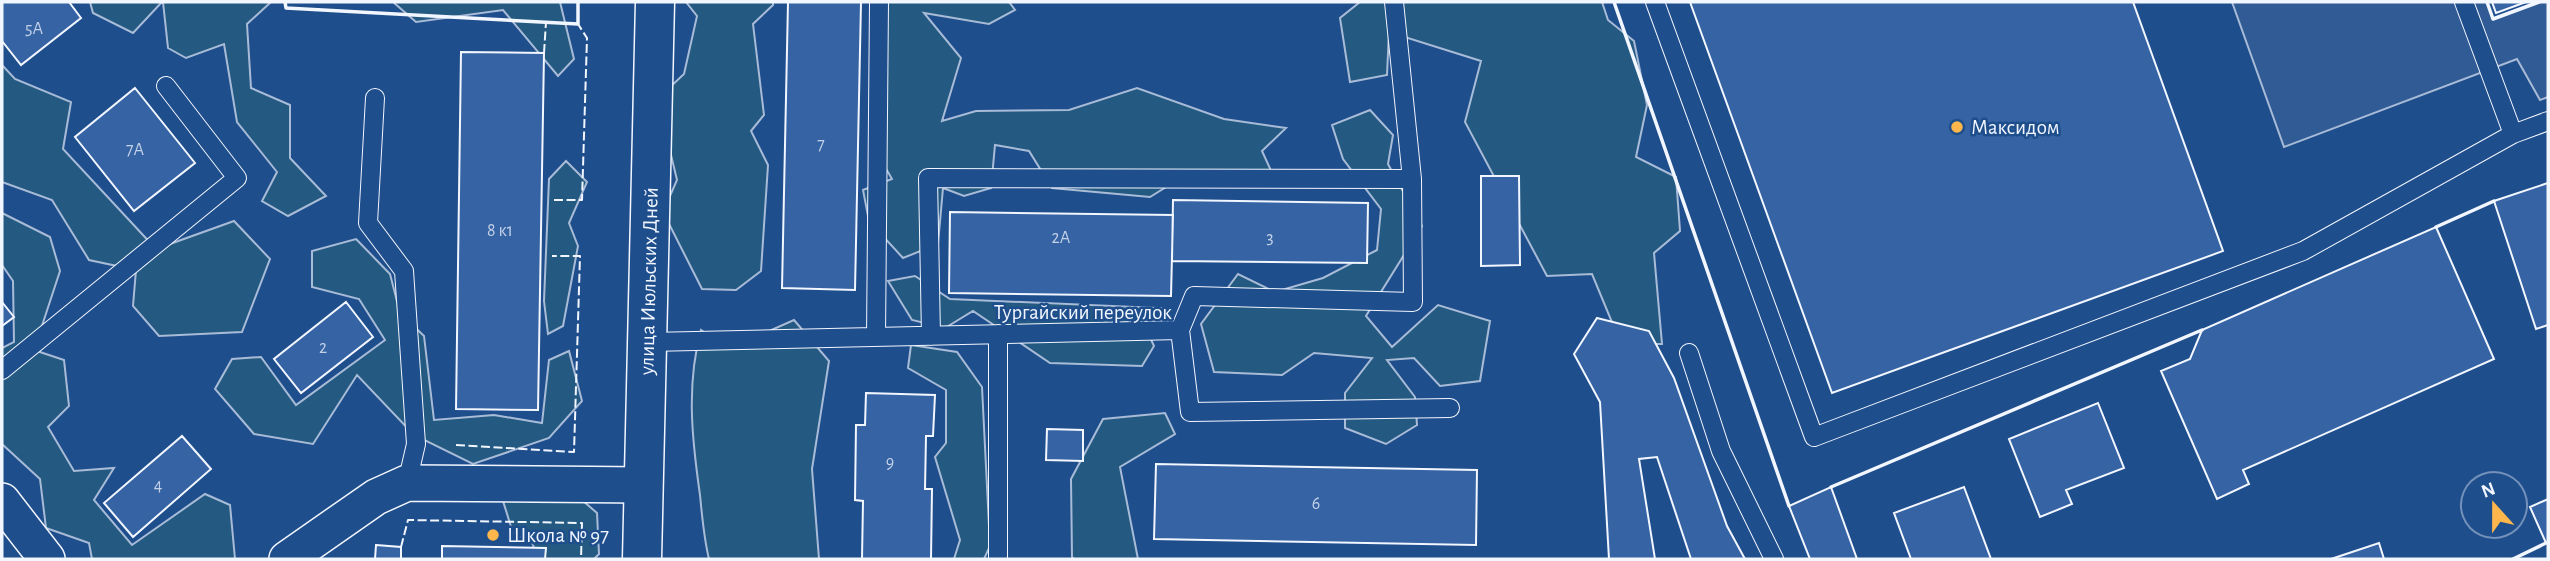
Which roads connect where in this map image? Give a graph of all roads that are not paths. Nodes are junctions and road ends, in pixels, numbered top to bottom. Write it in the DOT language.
graph roads {
  1 [pos="655,2"];
  2 [pos="878,2"];
  3 [pos="1394,2"];
  4 [pos="1655,2"];
  5 [pos="2464,2"];
  6 [pos="166,86"];
  7 [pos="375,98"];
  8 [pos="2548,121"];
  9 [pos="2513,134"];
  10 [pos="1412,179"];
  11 [pos="1180,330"];
  12 [pos="998,334"];
  13 [pos="931,336"];
  14 [pos="876,337"];
  15 [pos="649,342"];
  16 [pos="1689,353"];
  17 [pos="2,370"];
  18 [pos="1450,408"];
  19 [pos="407,483"];
  20 [pos="643,485"];
  21 [pos="2,501"];
  22 [pos="47,559"];
  23 [pos="287,559"];
  24 [pos="642,559"];
  25 [pos="998,559"];
  26 [pos="1774,559"];
  1 -- 15 [label="street, улица Июльских Дней"];
  2 -- 14 [label="lane"];
  3 -- 10 [label="lane"];
  4 -- 9 [label="lane"];
  5 -- 9 [label="lane"];
  6 -- 17 [label="lane"];
  7 -- 19 [label="lane"];
  8 -- 9 [label="lane"];
  10 -- 11 [label="lane"];
  10 -- 13 [label="lane"];
  11 -- 12 [label="lane, Тургайский переулок"];
  11 -- 18 [label="lane, Тургайский переулок"];
  12 -- 13 [label="lane, Тургайский переулок"];
  12 -- 25 [label="lane"];
  13 -- 14 [label="lane, Тургайский переулок"];
  14 -- 15 [label="lane, Тургайский переулок"];
  15 -- 20 [label="street, улица Июльских Дней"];
  16 -- 26 [label="lane"];
  19 -- 20 [label="street"];
  19 -- 23 [label="street"];
  20 -- 24 [label="street, улица Июльских Дней"];
  21 -- 22 [label="street"];
}
